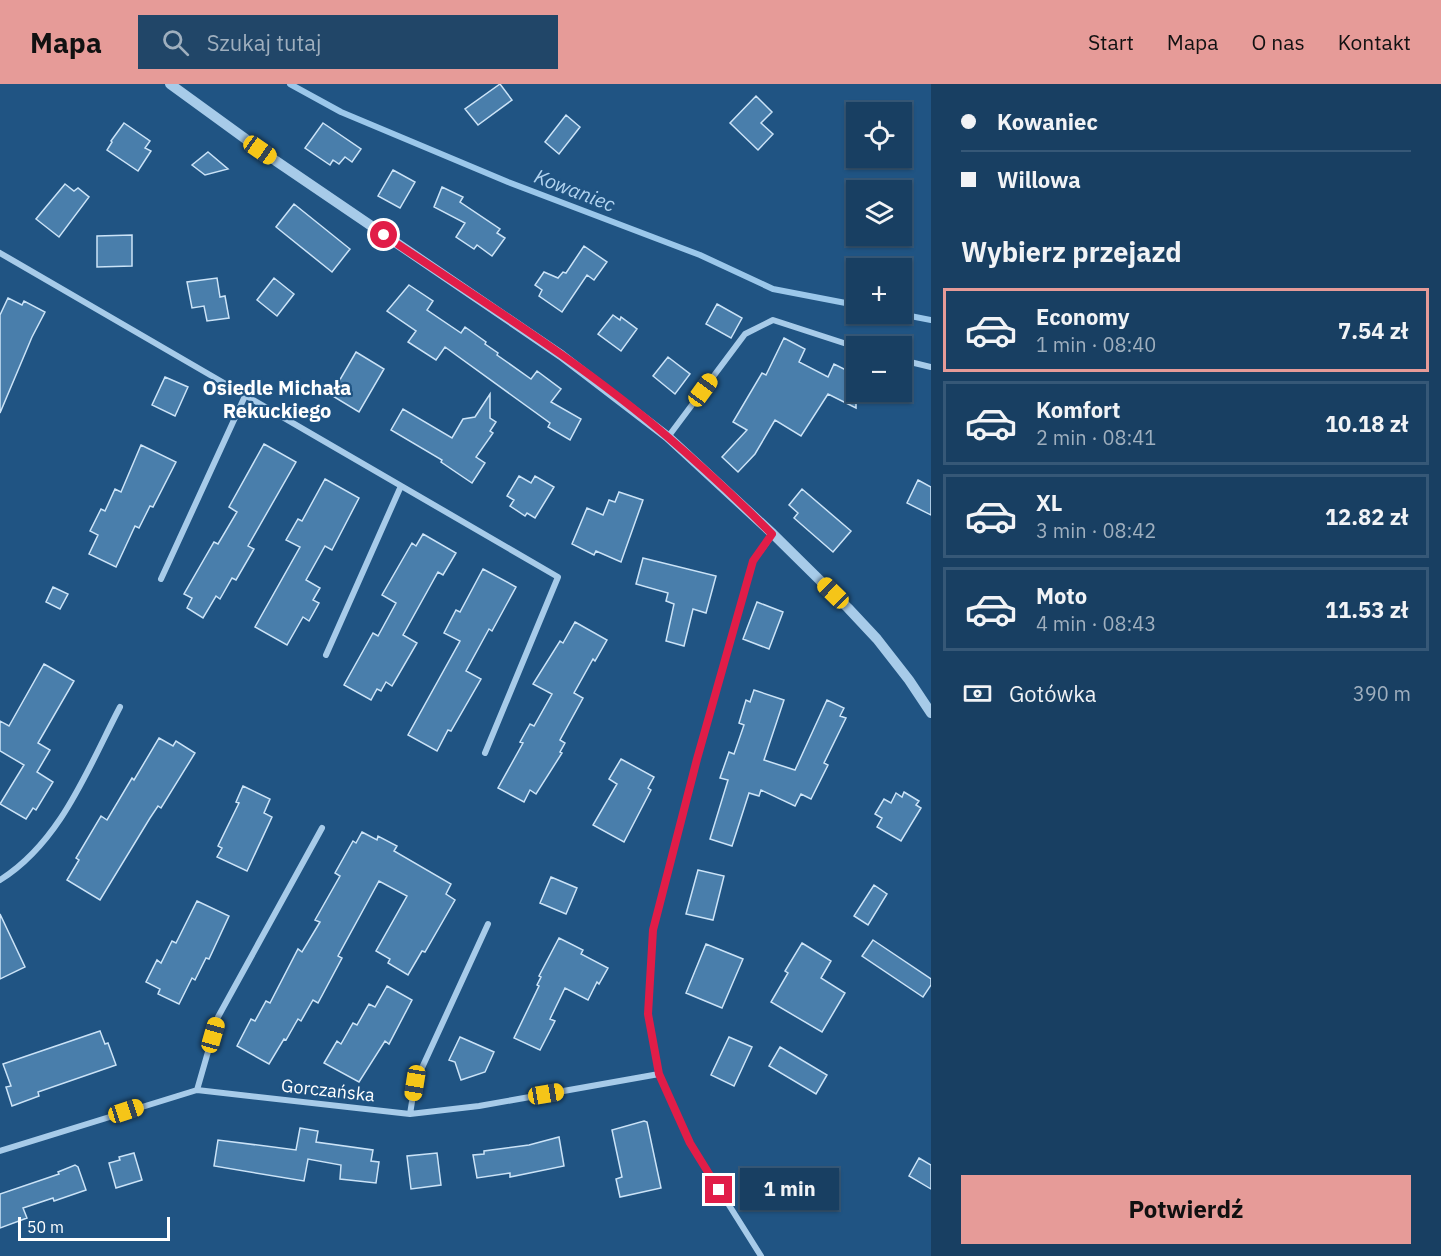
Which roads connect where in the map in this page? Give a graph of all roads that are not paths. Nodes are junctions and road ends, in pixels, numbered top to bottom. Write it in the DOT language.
graph roads {
  1 [pos="170,84"];
  2 [pos="0,253"];
  3 [pos="846,344"];
  4 [pos="912,362"];
  5 [pos="931,367"];
  6 [pos="245,396"];
  7 [pos="668,437"];
  8 [pos="401,486"];
  9 [pos="772,534"];
  10 [pos="161,579"];
  11 [pos="326,655"];
  12 [pos="120,707"];
  13 [pos="931,713"];
  14 [pos="485,753"];
  15 [pos="322,828"];
  16 [pos="0,880"];
  17 [pos="488,924"];
  18 [pos="659,1074"];
  19 [pos="197,1090"];
  20 [pos="410,1114"];
  21 [pos="0,1151"];
  22 [pos="761,1256"];
  1 -- 7 [label="street"];
  2 -- 6 [label="street"];
  3 -- 7 [label="street"];
  4 -- 5 [label="street"];
  6 -- 8 [label="street"];
  6 -- 10 [label="street"];
  7 -- 9 [label="street"];
  8 -- 11 [label="street"];
  8 -- 14 [label="street"];
  9 -- 13 [label="street"];
  9 -- 18 [label="street"];
  12 -- 16 [label="street"];
  15 -- 19 [label="street"];
  17 -- 20 [label="street"];
  18 -- 20 [label="street, Gorczańska"];
  18 -- 22 [label="street"];
  19 -- 20 [label="street, Gorczańska"];
  19 -- 21 [label="street, Gorczańska"];
}
